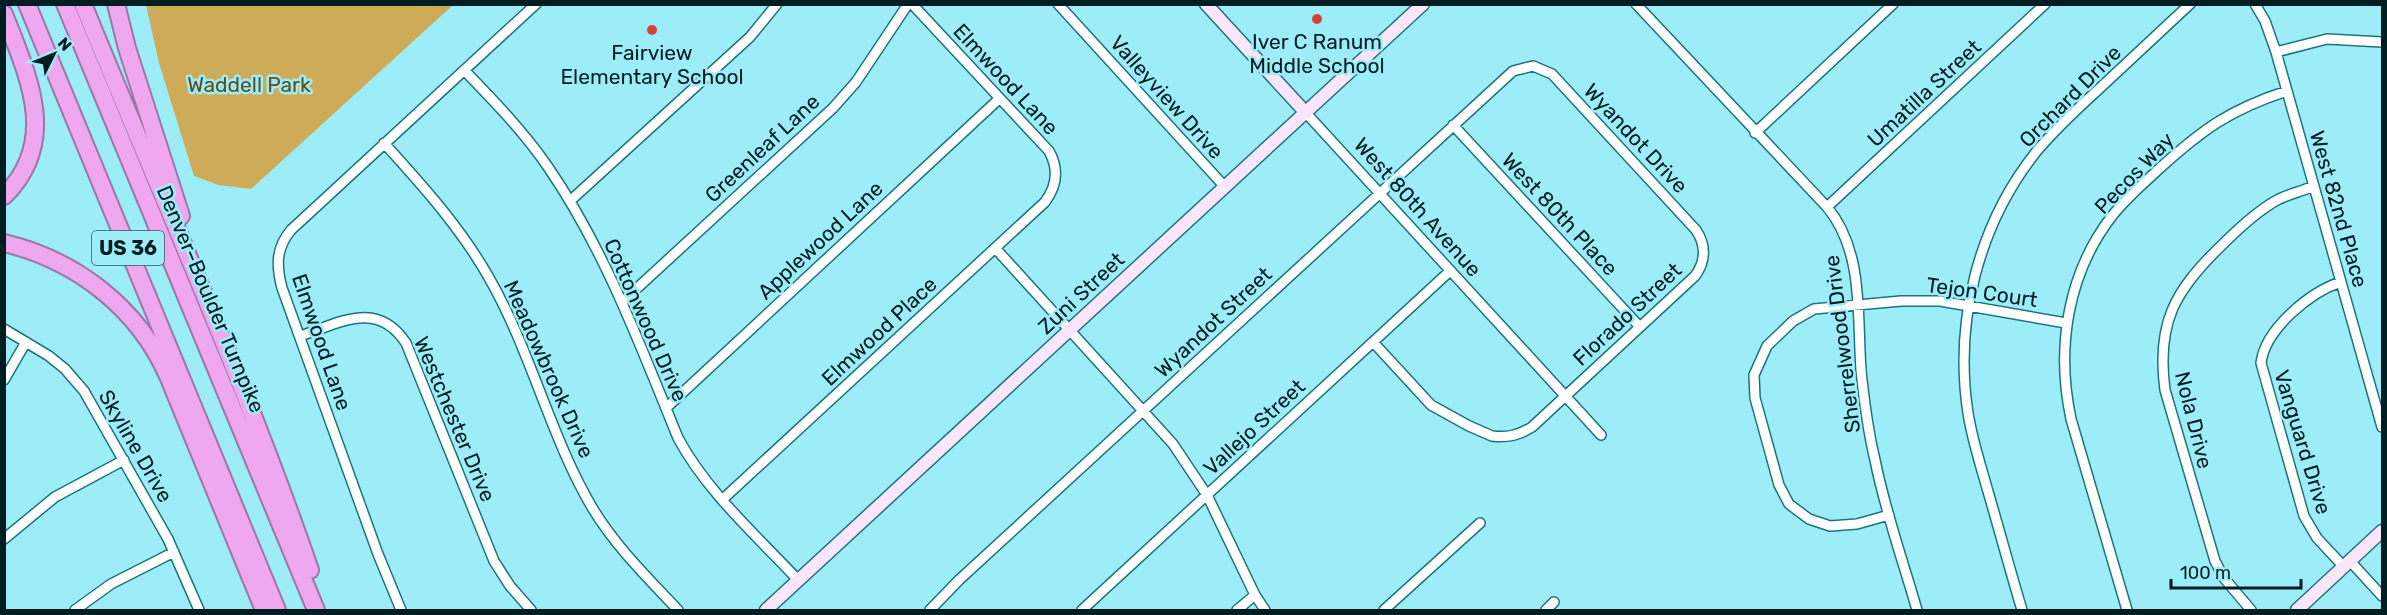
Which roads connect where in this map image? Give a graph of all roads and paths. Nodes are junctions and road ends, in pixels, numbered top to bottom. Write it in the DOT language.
graph roads {
  1 [pos="27,4"];
  2 [pos="36,4"];
  3 [pos="54,4"];
  4 [pos="65,4"];
  5 [pos="83,4"];
  6 [pos="116,4"];
  7 [pos="536,4"];
  8 [pos="777,4"];
  9 [pos="910,4"];
  10 [pos="1058,4"];
  11 [pos="1206,4"];
  12 [pos="1423,4"];
  13 [pos="1636,4"];
  14 [pos="1893,4"];
  15 [pos="2045,4"];
  16 [pos="2190,4"];
  17 [pos="2255,4"];
  18 [pos="4,14"];
  19 [pos="2382,42"];
  20 [pos="2276,52"];
  21 [pos="1525,67"];
  22 [pos="464,70"];
  23 [pos="2287,91"];
  24 [pos="999,99"];
  25 [pos="1306,113"];
  26 [pos="1453,125"];
  27 [pos="1755,134"];
  28 [pos="384,143"];
  29 [pos="1055,185"];
  30 [pos="2314,186"];
  31 [pos="1225,187"];
  32 [pos="1379,193"];
  33 [pos="4,196"];
  34 [pos="570,201"];
  35 [pos="149,207"];
  36 [pos="1827,207"];
  37 [pos="4,243"];
  38 [pos="996,249"];
  39 [pos="1704,252"];
  40 [pos="1450,271"];
  41 [pos="2341,282"];
  42 [pos="622,302"];
  43 [pos="1857,305"];
  44 [pos="1968,307"];
  45 [pos="215,319"];
  46 [pos="2066,322"];
  47 [pos="1640,327"];
  48 [pos="4,329"];
  49 [pos="1070,330"];
  50 [pos="300,336"];
  51 [pos="26,342"];
  52 [pos="1372,342"];
  53 [pos="4,380"];
  54 [pos="1566,396"];
  55 [pos="666,408"];
  56 [pos="1144,410"];
  57 [pos="2382,427"];
  58 [pos="1601,435"];
  59 [pos="124,460"];
  60 [pos="228,491"];
  61 [pos="268,495"];
  62 [pos="1207,495"];
  63 [pos="723,499"];
  64 [pos="1890,515"];
  65 [pos="1480,523"];
  66 [pos="2382,531"];
  67 [pos="4,539"];
  68 [pos="174,552"];
  69 [pos="2347,564"];
  70 [pos="799,581"];
  71 [pos="1255,595"];
  72 [pos="2382,597"];
  73 [pos="1554,602"];
  74 [pos="75,610"];
  75 [pos="199,610"];
  76 [pos="264,610"];
  77 [pos="278,610"];
  78 [pos="308,610"];
  79 [pos="316,610"];
  80 [pos="324,610"];
  81 [pos="401,610"];
  82 [pos="530,610"];
  83 [pos="678,610"];
  84 [pos="766,610"];
  85 [pos="930,610"];
  86 [pos="1082,610"];
  87 [pos="1237,610"];
  88 [pos="1265,610"];
  89 [pos="1384,610"];
  90 [pos="1546,610"];
  91 [pos="1916,610"];
  92 [pos="2022,610"];
  93 [pos="2127,610"];
  94 [pos="2251,610"];
  95 [pos="2297,610"];
  1 -- 60 [label="highway, US 36"];
  2 -- 60 [label="highway"];
  3 -- 35 [label="highway"];
  4 -- 35 [label="highway, Denver–Boulder Turnpike / US 36"];
  5 -- 45 [label="highway"];
  6 -- 45 [label="highway"];
  7 -- 22 [label="street, Elmwood Lane"];
  8 -- 34 [label="street"];
  9 -- 24 [label="street, Elmwood Lane"];
  9 -- 42 [label="street, Greenleaf Lane"];
  10 -- 31 [label="street, Valleyview Drive"];
  11 -- 25 [label="street, West 80th Avenue"];
  12 -- 25 [label="street, Zuni Street"];
  13 -- 27 [label="street, Sherrelwood Drive"];
  14 -- 27 [label="street"];
  15 -- 36 [label="street, Umatilla Street"];
  16 -- 44 [label="street, Orchard Drive"];
  17 -- 20 [label="street, West 82nd Place"];
  18 -- 33 [label="highway"];
  19 -- 20 [label="street"];
  20 -- 23 [label="street, West 82nd Place"];
  21 -- 26 [label="street, Wyandot Street"];
  21 -- 39 [label="street, Wyandot Drive"];
  22 -- 28 [label="street, Elmwood Lane"];
  22 -- 34 [label="street, Cottonwood Drive"];
  23 -- 30 [label="street, West 82nd Place"];
  23 -- 46 [label="street, Pecos Way"];
  24 -- 29 [label="street, Elmwood Lane"];
  24 -- 55 [label="street, Applewood Lane"];
  25 -- 31 [label="street, Zuni Street"];
  25 -- 32 [label="street, West 80th Avenue"];
  26 -- 32 [label="street, Wyandot Street"];
  26 -- 47 [label="street, West 80th Place"];
  27 -- 36 [label="street, Sherrelwood Drive"];
  28 -- 50 [label="street, Elmwood Lane"];
  28 -- 83 [label="street, Meadowbrook Drive"];
  29 -- 38 [label="street, Elmwood Place"];
  30 -- 41 [label="street, West 82nd Place"];
  30 -- 94 [label="street, Nola Drive"];
  31 -- 49 [label="street, Zuni Street"];
  32 -- 40 [label="street, West 80th Avenue"];
  32 -- 56 [label="street, Wyandot Street"];
  34 -- 42 [label="street, Cottonwood Drive"];
  35 -- 61 [label="highway, Denver–Boulder Turnpike / US 36"];
  36 -- 43 [label="street, Sherrelwood Drive"];
  37 -- 76 [label="highway"];
  38 -- 49 [label="street"];
  38 -- 63 [label="street, Elmwood Place"];
  39 -- 47 [label="street, Florado Street"];
  40 -- 52 [label="street, Vallejo Street"];
  40 -- 54 [label="street, West 80th Avenue"];
  41 -- 57 [label="street, West 82nd Place"];
  41 -- 69 [label="street, Vanguard Drive"];
  42 -- 55 [label="street, Cottonwood Drive"];
  43 -- 44 [label="street, Tejon Court"];
  43 -- 64 [label="street, Sherrelwood Drive"];
  43 -- 64 [label="street, Tejon Court"];
  44 -- 46 [label="street, Tejon Court"];
  44 -- 92 [label="street, Orchard Drive"];
  45 -- 80 [label="highway"];
  46 -- 93 [label="street, Pecos Way"];
  47 -- 54 [label="street, Florado Street"];
  48 -- 51 [label="street, Skyline Drive"];
  49 -- 56 [label="street"];
  49 -- 70 [label="street, Zuni Street"];
  50 -- 81 [label="street, Elmwood Lane"];
  50 -- 82 [label="street, Westchester Drive"];
  51 -- 53 [label="street"];
  51 -- 59 [label="street, Skyline Drive"];
  52 -- 54 [label="street"];
  52 -- 62 [label="street, Vallejo Street"];
  54 -- 58 [label="street, West 80th Avenue"];
  55 -- 63 [label="street, Cottonwood Drive"];
  56 -- 62 [label="street"];
  56 -- 85 [label="street, Wyandot Street"];
  59 -- 67 [label="street"];
  59 -- 68 [label="street, Skyline Drive"];
  60 -- 77 [label="highway, US 36"];
  61 -- 78 [label="highway"];
  61 -- 79 [label="highway, Denver–Boulder Turnpike / US 36"];
  62 -- 71 [label="street"];
  62 -- 86 [label="street, Vallejo Street"];
  63 -- 70 [label="street, Cottonwood Drive"];
  64 -- 91 [label="street, Sherrelwood Drive"];
  65 -- 89 [label="street"];
  66 -- 69 [label="street"];
  68 -- 74 [label="street"];
  68 -- 75 [label="street, Skyline Drive"];
  69 -- 72 [label="street, Vanguard Drive"];
  69 -- 95 [label="street"];
  70 -- 84 [label="street, Zuni Street"];
  71 -- 87 [label="street"];
  71 -- 88 [label="street"];
  73 -- 90 [label="street"];
}
